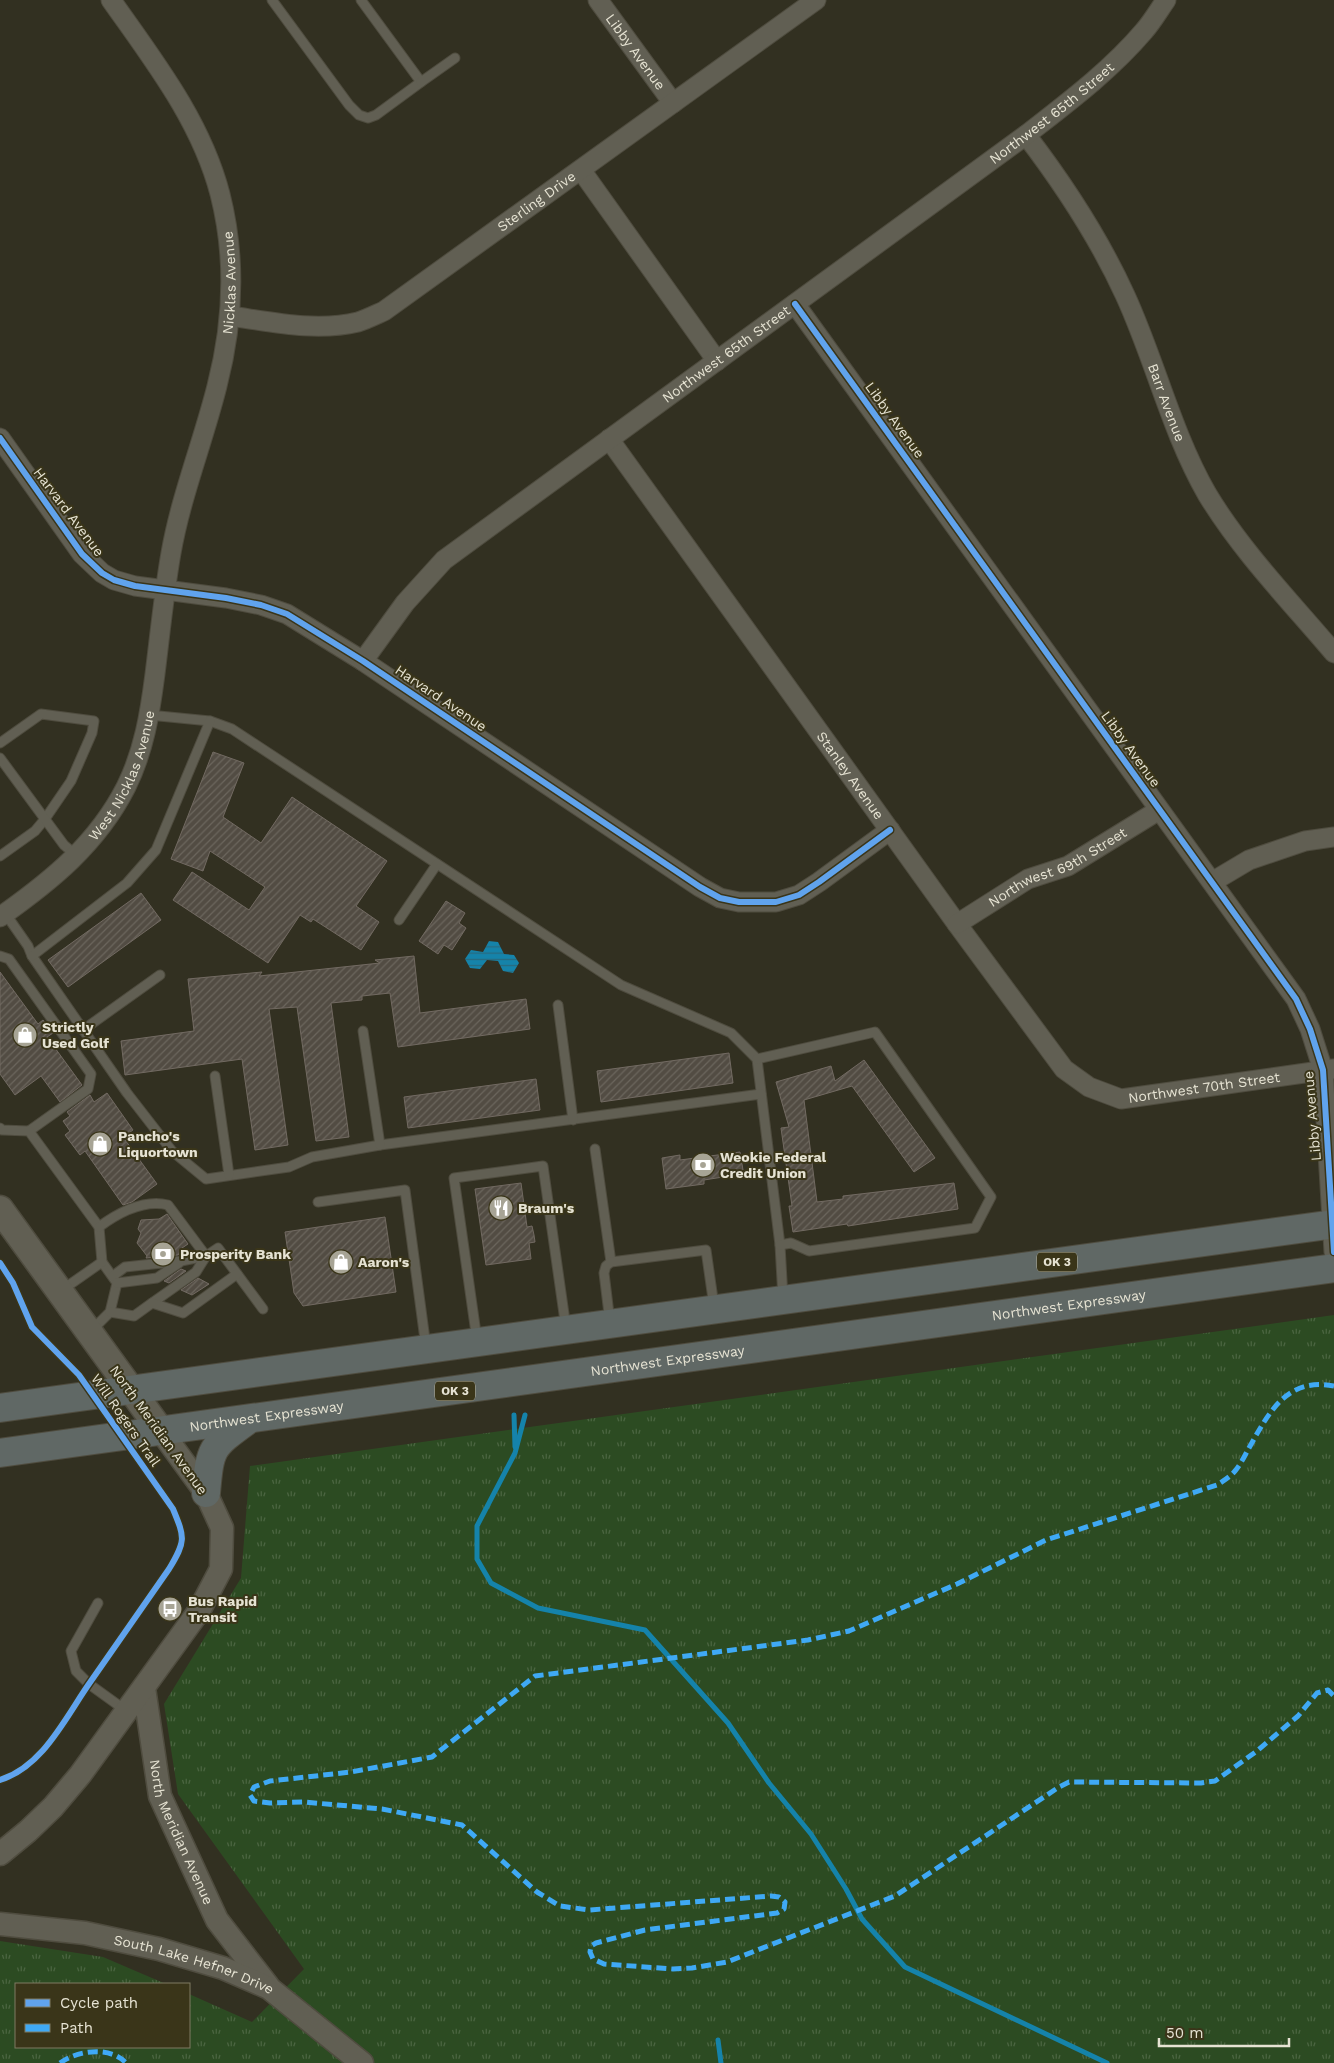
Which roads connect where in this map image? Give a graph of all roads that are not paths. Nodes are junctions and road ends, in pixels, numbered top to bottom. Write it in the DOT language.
graph roads {
  1 [pos="111,0"];
  2 [pos="272,0"];
  3 [pos="361,0"];
  4 [pos="598,0"];
  5 [pos="816,0"];
  6 [pos="1166,0"];
  7 [pos="455,58"];
  8 [pos="421,82"];
  9 [pos="673,103"];
  10 [pos="1026,135"];
  11 [pos="581,170"];
  12 [pos="795,304"];
  13 [pos="230,316"];
  14 [pos="717,361"];
  15 [pos="0,438"];
  16 [pos="609,439"];
  17 [pos="166,589"];
  18 [pos="1334,653"];
  19 [pos="363,661"];
  20 [pos="149,715"];
  21 [pos="210,721"];
  22 [pos="0,743"];
  23 [pos="0,758"];
  24 [pos="1159,810"];
  25 [pos="45,819"];
  26 [pos="890,830"];
  27 [pos="1334,837"];
  28 [pos="0,843"];
  29 [pos="3,854"];
  30 [pos="77,856"];
  31 [pos="437,864"];
  32 [pos="1212,882"];
  33 [pos="3,915"];
  34 [pos="399,920"];
  35 [pos="957,924"];
  36 [pos="0,956"];
  37 [pos="32,956"];
  38 [pos="160,975"];
  39 [pos="558,1005"];
  40 [pos="83,1030"];
  41 [pos="363,1031"];
  42 [pos="757,1060"];
  43 [pos="1329,1070"];
  44 [pos="215,1076"];
  45 [pos="1106,1093"];
  46 [pos="761,1094"];
  47 [pos="573,1120"];
  48 [pos="0,1130"];
  49 [pos="29,1131"];
  50 [pos="380,1146"];
  51 [pos="594,1149"];
  52 [pos="229,1176"];
  53 [pos="318,1202"];
  54 [pos="0,1209"];
  55 [pos="1333,1224"];
  56 [pos="99,1228"];
  57 [pos="780,1245"];
  58 [pos="1334,1252"];
  59 [pos="206,1256"];
  60 [pos="181,1261"];
  61 [pos="102,1262"];
  62 [pos="610,1262"];
  63 [pos="1334,1268"];
  64 [pos="237,1274"];
  65 [pos="115,1279"];
  66 [pos="59,1292"];
  67 [pos="783,1301"];
  68 [pos="152,1303"];
  69 [pos="263,1309"];
  70 [pos="714,1310"];
  71 [pos="110,1312"];
  72 [pos="610,1324"];
  73 [pos="566,1330"];
  74 [pos="89,1333"];
  75 [pos="477,1343"];
  76 [pos="788,1344"];
  77 [pos="426,1350"];
  78 [pos="130,1390"];
  79 [pos="0,1408"];
  80 [pos="249,1419"];
  81 [pos="161,1431"];
  82 [pos="0,1453"];
  83 [pos="206,1493"];
  84 [pos="98,1603"];
  85 [pos="144,1688"];
  86 [pos="128,1712"];
  87 [pos="0,1854"];
  88 [pos="0,1924"];
  89 [pos="269,1988"];
  90 [pos="362,2063"];
  1 -- 13 [label="street, Nicklas Avenue"];
  2 -- 8 [label="lane"];
  3 -- 8 [label="lane"];
  4 -- 9 [label="street, Libby Avenue"];
  5 -- 9 [label="street, Sterling Drive"];
  6 -- 10 [label="street, Northwest 65th Street"];
  7 -- 8 [label="lane"];
  9 -- 11 [label="street, Sterling Drive"];
  10 -- 12 [label="street, Northwest 65th Street"];
  10 -- 18 [label="street, Barr Avenue"];
  11 -- 13 [label="street, Sterling Drive"];
  11 -- 14 [label="street"];
  12 -- 14 [label="street, Northwest 65th Street"];
  12 -- 24 [label="street, Libby Avenue"];
  13 -- 17 [label="street, Nicklas Avenue"];
  14 -- 16 [label="street, Northwest 65th Street"];
  15 -- 17 [label="street, Harvard Avenue"];
  16 -- 19 [label="street, Northwest 65th Street"];
  16 -- 26 [label="street, Stanley Avenue"];
  17 -- 19 [label="street, Harvard Avenue"];
  17 -- 20 [label="street, West Nicklas Avenue"];
  19 -- 26 [label="street, Harvard Avenue"];
  20 -- 21 [label="lane"];
  20 -- 30 [label="street, West Nicklas Avenue"];
  21 -- 31 [label="lane"];
  21 -- 37 [label="lane"];
  22 -- 25 [label="lane"];
  23 -- 25 [label="lane"];
  24 -- 32 [label="street, Libby Avenue"];
  24 -- 35 [label="street, Northwest 69th Street"];
  25 -- 29 [label="lane"];
  25 -- 30 [label="lane"];
  26 -- 35 [label="street, Stanley Avenue"];
  27 -- 32 [label="street"];
  28 -- 29 [label="lane"];
  30 -- 33 [label="street, West Nicklas Avenue"];
  31 -- 34 [label="lane"];
  31 -- 42 [label="lane"];
  32 -- 43 [label="street, Libby Avenue"];
  33 -- 37 [label="lane"];
  35 -- 45 [label="street, Stanley Avenue"];
  36 -- 49 [label="lane"];
  37 -- 40 [label="lane"];
  38 -- 40 [label="lane"];
  39 -- 47 [label="lane"];
  40 -- 52 [label="lane"];
  41 -- 50 [label="lane"];
  42 -- 46 [label="lane"];
  42 -- 57 [label="lane"];
  43 -- 45 [label="street, Northwest 70th Street"];
  43 -- 55 [label="street, Libby Avenue"];
  44 -- 52 [label="lane"];
  46 -- 47 [label="lane"];
  46 -- 57 [label="lane"];
  47 -- 50 [label="lane"];
  48 -- 49 [label="lane"];
  49 -- 56 [label="lane"];
  50 -- 52 [label="lane"];
  51 -- 62 [label="lane"];
  53 -- 77 [label="lane"];
  54 -- 66 [label="main road, North Meridian Avenue"];
  55 -- 58 [label="street, Libby Avenue"];
  55 -- 67 [label="highway, OK 3"];
  56 -- 59 [label="lane"];
  56 -- 61 [label="lane"];
  57 -- 67 [label="lane"];
  59 -- 60 [label="lane"];
  59 -- 64 [label="lane"];
  59 -- 68 [label="lane"];
  60 -- 65 [label="lane"];
  60 -- 65 [label="lane"];
  61 -- 65 [label="lane"];
  61 -- 66 [label="lane"];
  62 -- 70 [label="lane"];
  62 -- 72 [label="lane"];
  63 -- 76 [label="highway, Northwest Expressway / OK 3"];
  64 -- 68 [label="lane"];
  64 -- 69 [label="lane"];
  65 -- 71 [label="lane"];
  66 -- 74 [label="main road, North Meridian Avenue"];
  67 -- 70 [label="highway, OK 3"];
  67 -- 76 [label="highway"];
  68 -- 71 [label="lane"];
  70 -- 72 [label="highway, OK 3"];
  71 -- 74 [label="lane"];
  72 -- 73 [label="highway, OK 3"];
  73 -- 75 [label="highway, OK 3"];
  73 -- 75 [label="lane"];
  74 -- 78 [label="main road, North Meridian Avenue"];
  75 -- 77 [label="highway, OK 3"];
  76 -- 80 [label="highway, Northwest Expressway / OK 3"];
  77 -- 78 [label="highway, OK 3"];
  78 -- 79 [label="highway, OK 3"];
  78 -- 81 [label="main road, North Meridian Avenue"];
  80 -- 81 [label="highway, Northwest Expressway / OK 3"];
  80 -- 83 [label="highway"];
  81 -- 82 [label="highway, Northwest Expressway / OK 3"];
  81 -- 83 [label="street, North Meridian Avenue"];
  83 -- 85 [label="street, North Meridian Avenue"];
  84 -- 86 [label="lane"];
  85 -- 86 [label="street"];
  85 -- 89 [label="street, North Meridian Avenue"];
  86 -- 87 [label="street"];
  88 -- 89 [label="street, South Lake Hefner Drive"];
  89 -- 90 [label="street, South Lake Hefner Drive"];
}
